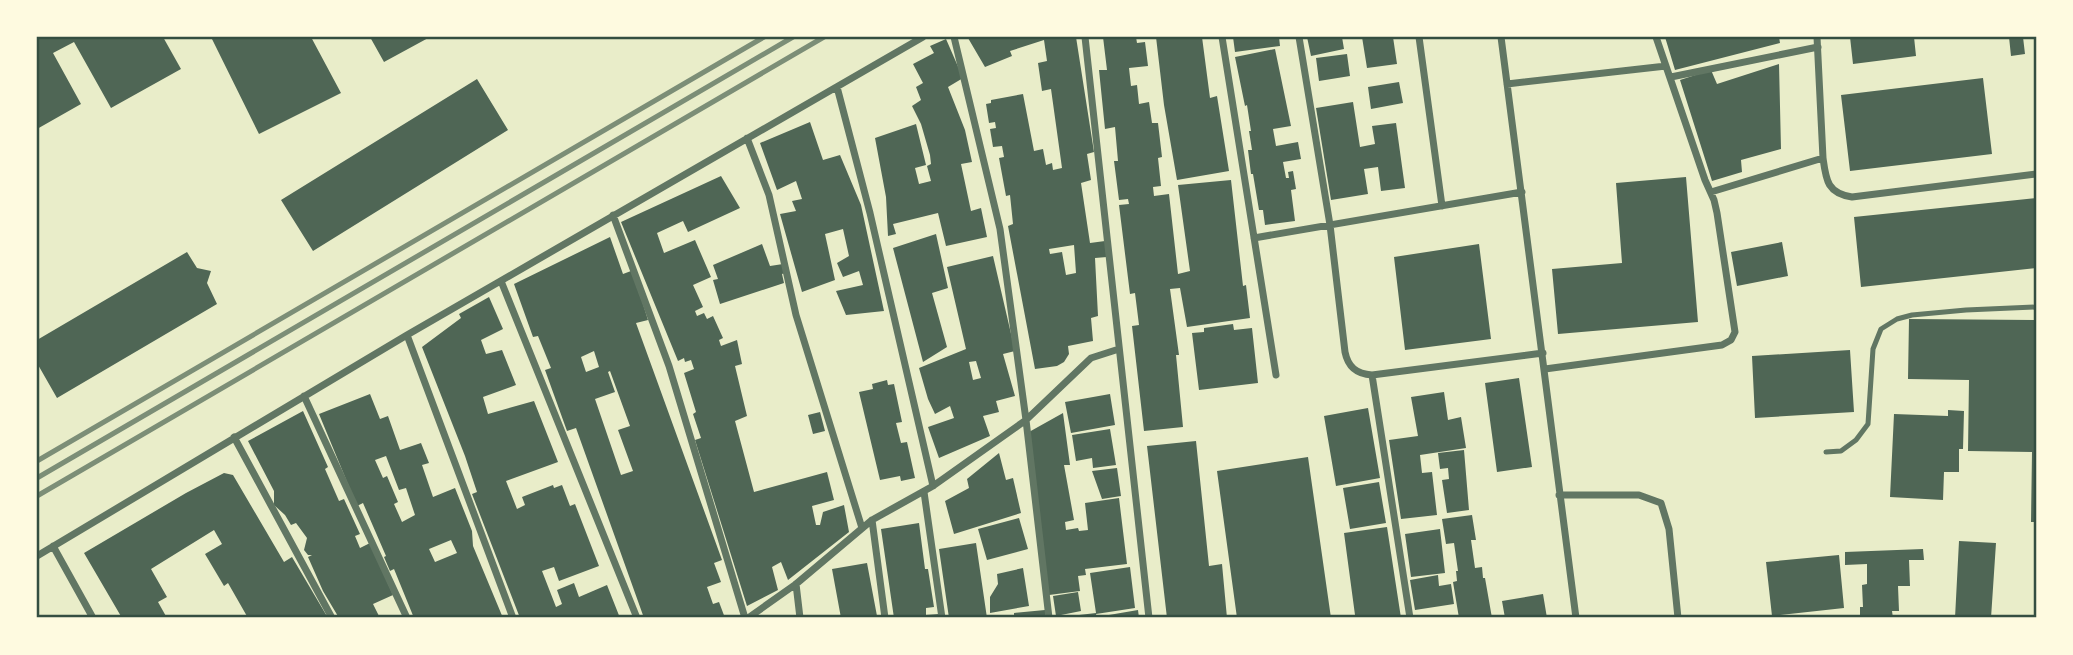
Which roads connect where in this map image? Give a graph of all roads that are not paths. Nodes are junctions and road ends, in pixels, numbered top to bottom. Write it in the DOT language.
graph roads {
  1 [pos="923,37"];
  2 [pos="954,37"];
  3 [pos="1085,37"];
  4 [pos="1222,37"];
  5 [pos="1299,37"];
  6 [pos="1419,37"];
  7 [pos="1501,37"];
  8 [pos="1656,37"];
  9 [pos="1817,37"];
  10 [pos="1818,47"];
  11 [pos="1666,66"];
  12 [pos="1671,77"];
  13 [pos="1507,84"];
  14 [pos="837,87"];
  15 [pos="747,138"];
  16 [pos="1823,158"];
  17 [pos="2036,174"];
  18 [pos="1522,192"];
  19 [pos="1710,192"];
  20 [pos="1442,206"];
  21 [pos="613,215"];
  22 [pos="1330,225"];
  23 [pos="1254,238"];
  24 [pos="500,281"];
  25 [pos="2036,307"];
  26 [pos="407,335"];
  27 [pos="1119,349"];
  28 [pos="1543,354"];
  29 [pos="1545,369"];
  30 [pos="1276,375"];
  31 [pos="1371,375"];
  32 [pos="304,396"];
  33 [pos="1026,420"];
  34 [pos="234,437"];
  35 [pos="1826,452"];
  36 [pos="933,486"];
  37 [pos="924,492"];
  38 [pos="1559,495"];
  39 [pos="872,520"];
  40 [pos="862,528"];
  41 [pos="52,546"];
  42 [pos="37,556"];
  43 [pos="796,584"];
  44 [pos="93,618"];
  45 [pos="332,618"];
  46 [pos="407,618"];
  47 [pos="513,618"];
  48 [pos="637,618"];
  49 [pos="747,618"];
  50 [pos="800,618"];
  51 [pos="885,618"];
  52 [pos="942,618"];
  53 [pos="1049,618"];
  54 [pos="1149,618"];
  55 [pos="1410,618"];
  56 [pos="1576,618"];
  57 [pos="1678,618"];
  1 -- 14 [label="street"];
  2 -- 33 [label="street"];
  3 -- 27 [label="street"];
  4 -- 23 [label="street"];
  5 -- 22 [label="street"];
  6 -- 20 [label="street"];
  7 -- 13 [label="street"];
  8 -- 11 [label="street"];
  9 -- 10 [label="street"];
  10 -- 12 [label="street"];
  10 -- 16 [label="street"];
  11 -- 12 [label="street"];
  11 -- 13 [label="street"];
  12 -- 19 [label="street"];
  13 -- 18 [label="street"];
  14 -- 15 [label="street"];
  14 -- 36 [label="street"];
  15 -- 21 [label="street"];
  15 -- 40 [label="street"];
  16 -- 17 [label="street"];
  16 -- 19 [label="street"];
  18 -- 20 [label="street"];
  18 -- 28 [label="street"];
  19 -- 29 [label="street"];
  20 -- 22 [label="street"];
  21 -- 24 [label="street"];
  21 -- 49 [label="street"];
  22 -- 23 [label="street"];
  22 -- 31 [label="street"];
  23 -- 30 [label="street"];
  24 -- 26 [label="street"];
  24 -- 48 [label="street"];
  25 -- 35 [label="lane"];
  26 -- 32 [label="street"];
  26 -- 47 [label="street"];
  27 -- 33 [label="street"];
  27 -- 54 [label="street"];
  28 -- 29 [label="street"];
  28 -- 31 [label="street"];
  29 -- 38 [label="street"];
  31 -- 55 [label="street"];
  32 -- 34 [label="street"];
  32 -- 46 [label="street"];
  33 -- 36 [label="street"];
  33 -- 53 [label="street"];
  34 -- 41 [label="street"];
  34 -- 45 [label="street"];
  36 -- 37 [label="street"];
  37 -- 39 [label="street"];
  37 -- 52 [label="street"];
  38 -- 56 [label="street"];
  38 -- 57 [label="street"];
  39 -- 40 [label="street"];
  39 -- 51 [label="street"];
  40 -- 43 [label="street"];
  41 -- 42 [label="street"];
  41 -- 44 [label="street"];
  43 -- 49 [label="street"];
  43 -- 50 [label="street"];
}
